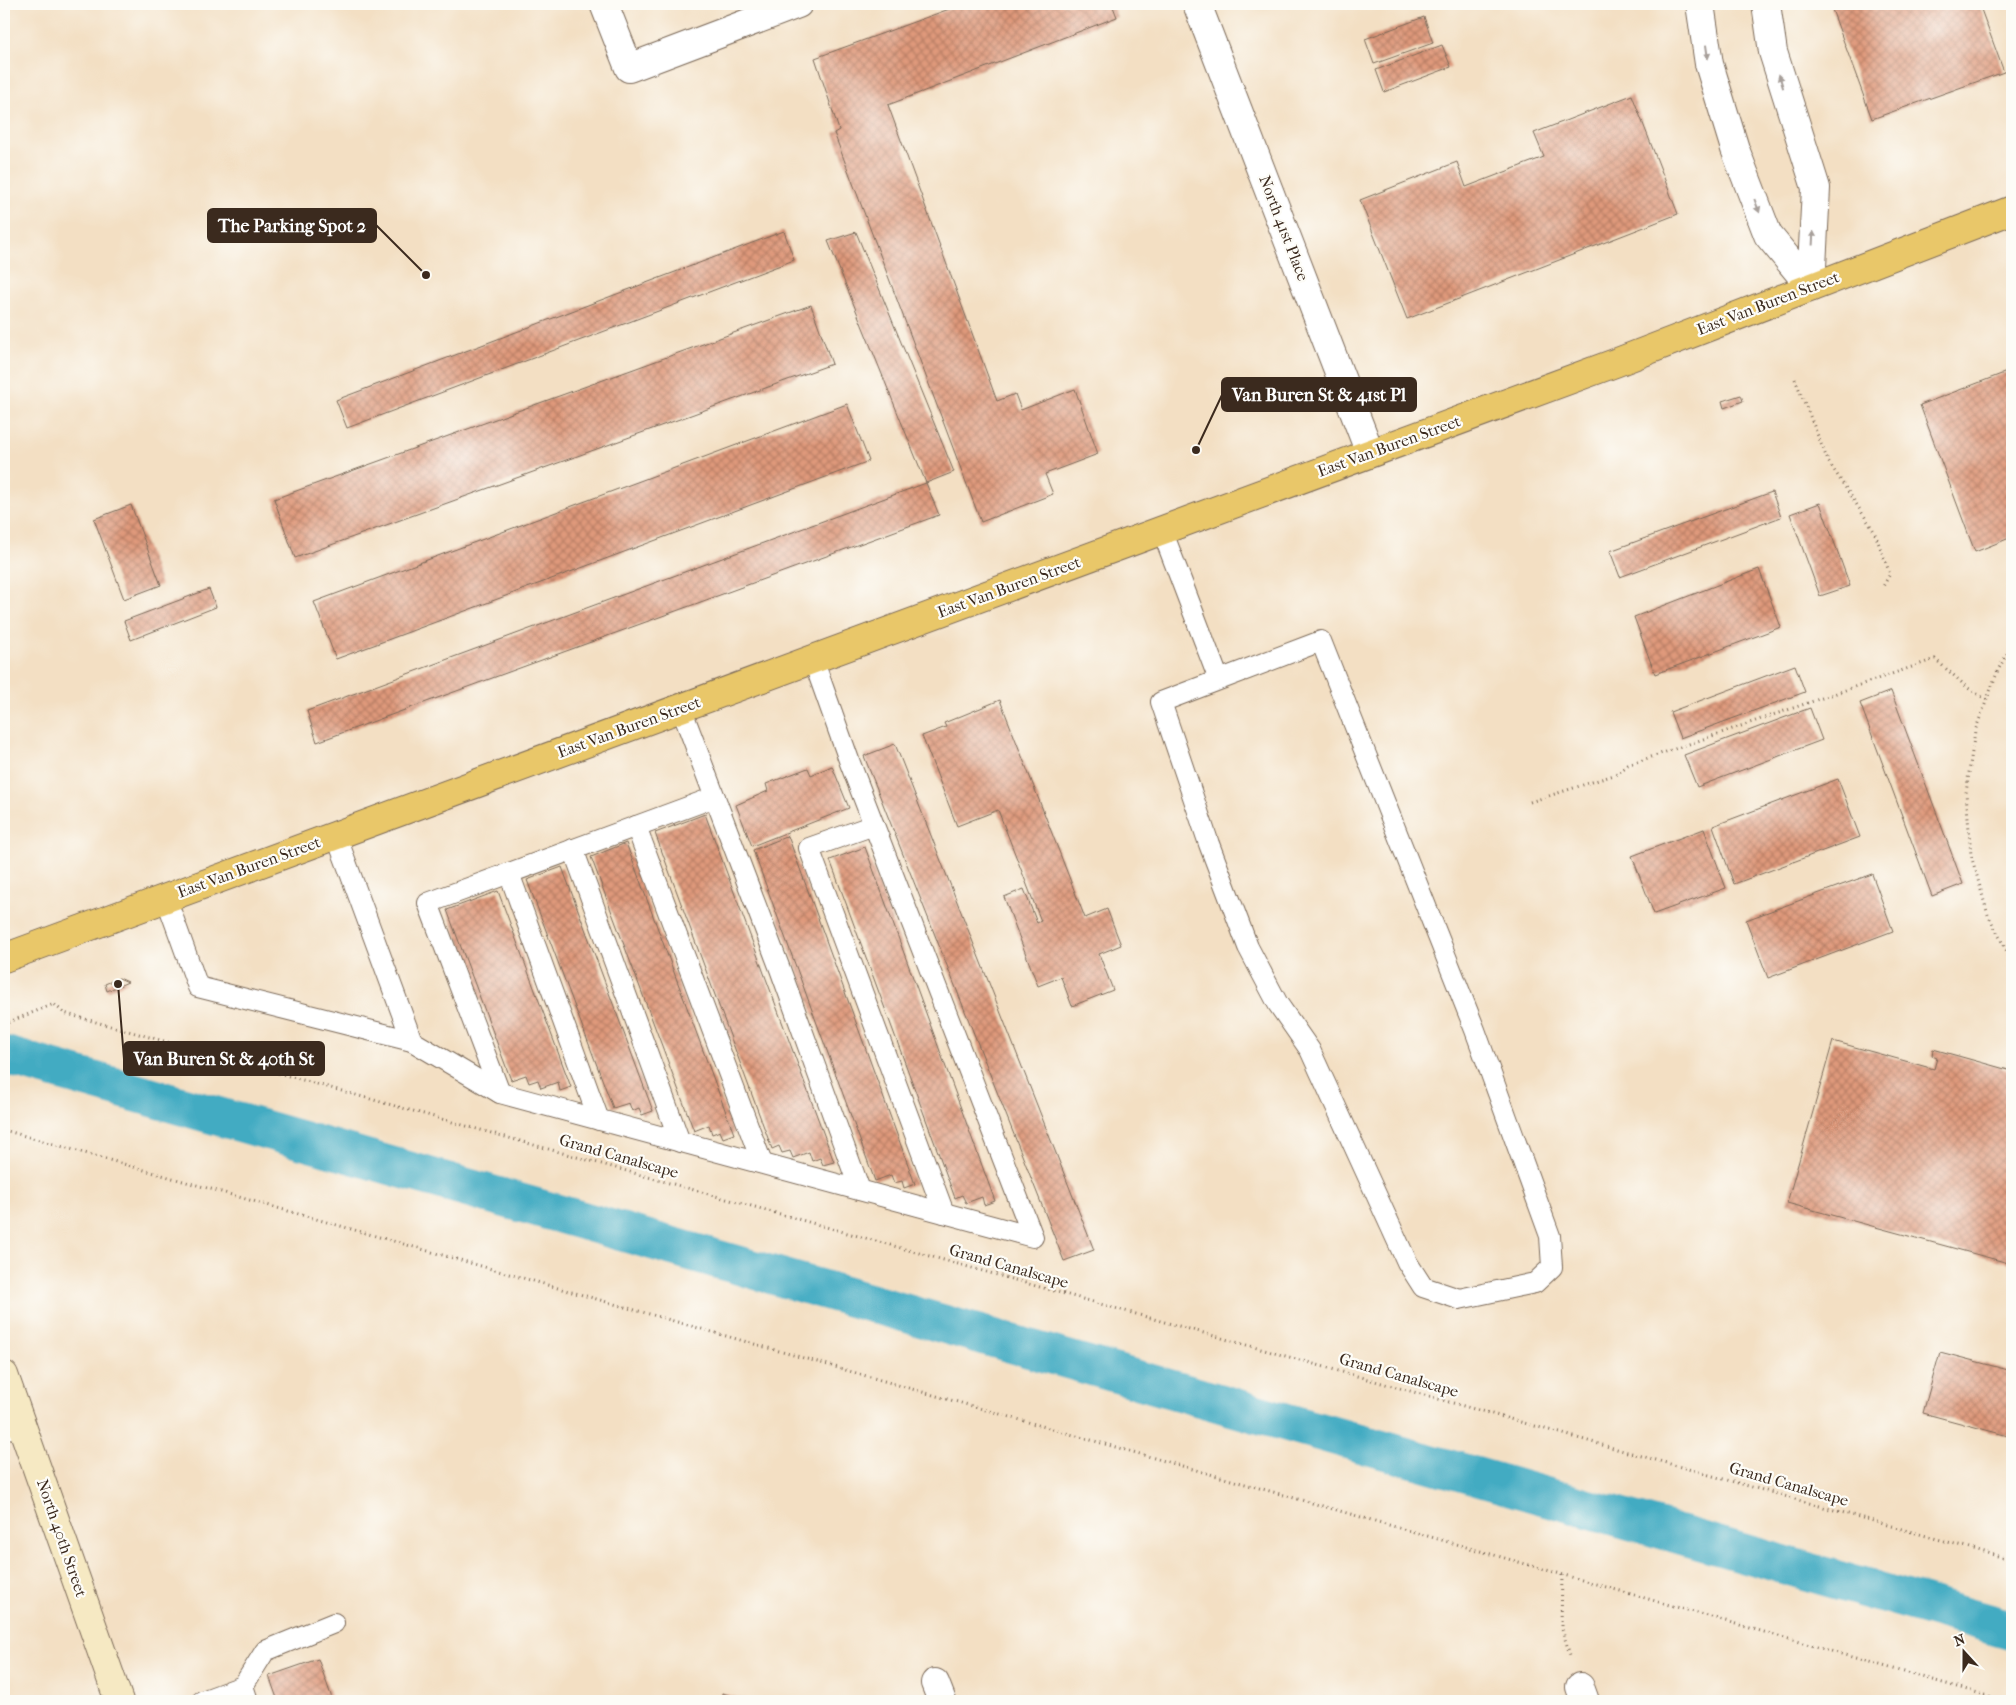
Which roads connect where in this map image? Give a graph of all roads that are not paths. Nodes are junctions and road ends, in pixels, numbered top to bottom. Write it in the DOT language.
graph roads {
  1 [pos="604,4"];
  2 [pos="798,4"];
  3 [pos="1197,4"];
  4 [pos="1700,4"];
  5 [pos="1766,4"];
  6 [pos="2012,210"];
  7 [pos="1811,287"];
  8 [pos="1370,453"];
  9 [pos="1162,530"];
  10 [pos="813,659"];
  11 [pos="1219,680"];
  12 [pos="681,708"];
  13 [pos="715,797"];
  14 [pos="874,825"];
  15 [pos="636,826"];
  16 [pos="336,835"];
  17 [pos="573,849"];
  18 [pos="509,873"];
  19 [pos="166,898"];
  20 [pos="4,958"];
  21 [pos="412,1041"];
  22 [pos="500,1093"];
  23 [pos="599,1120"];
  24 [pos="680,1142"];
  25 [pos="762,1163"];
  26 [pos="860,1190"];
  27 [pos="944,1213"];
  28 [pos="4,1375"];
  29 [pos="12,1427"];
  30 [pos="334,1623"];
  31 [pos="246,1694"];
  32 [pos="119,1701"];
  33 [pos="202,1701"];
  1 -- 2 [label="street"];
  3 -- 8 [label="street, North 41st Place"];
  4 -- 7 [label="street, one-way"];
  7 -- 5 [label="street, one-way"];
  6 -- 7 [label="main road, East Van Buren Street"];
  7 -- 8 [label="main road, East Van Buren Street"];
  8 -- 9 [label="main road, East Van Buren Street"];
  9 -- 10 [label="main road, East Van Buren Street"];
  9 -- 11 [label="lane"];
  10 -- 12 [label="main road, East Van Buren Street"];
  10 -- 14 [label="lane"];
  11 -- 11 [label="lane"];
  12 -- 13 [label="lane"];
  12 -- 16 [label="main road, East Van Buren Street"];
  13 -- 15 [label="lane"];
  13 -- 26 [label="lane"];
  14 -- 27 [label="lane"];
  14 -- 27 [label="lane"];
  15 -- 17 [label="lane"];
  15 -- 25 [label="lane"];
  16 -- 19 [label="main road, East Van Buren Street"];
  16 -- 21 [label="lane"];
  17 -- 18 [label="lane"];
  17 -- 24 [label="lane"];
  18 -- 22 [label="lane"];
  18 -- 23 [label="lane"];
  19 -- 20 [label="main road, East Van Buren Street"];
  19 -- 21 [label="lane"];
  21 -- 22 [label="lane"];
  22 -- 23 [label="lane"];
  23 -- 24 [label="lane"];
  24 -- 25 [label="lane"];
  25 -- 26 [label="lane"];
  26 -- 27 [label="lane"];
  28 -- 29 [label="main road, North 40th Street"];
  29 -- 32 [label="main road, North 40th Street"];
  30 -- 31 [label="lane"];
  31 -- 33 [label="lane"];
}
